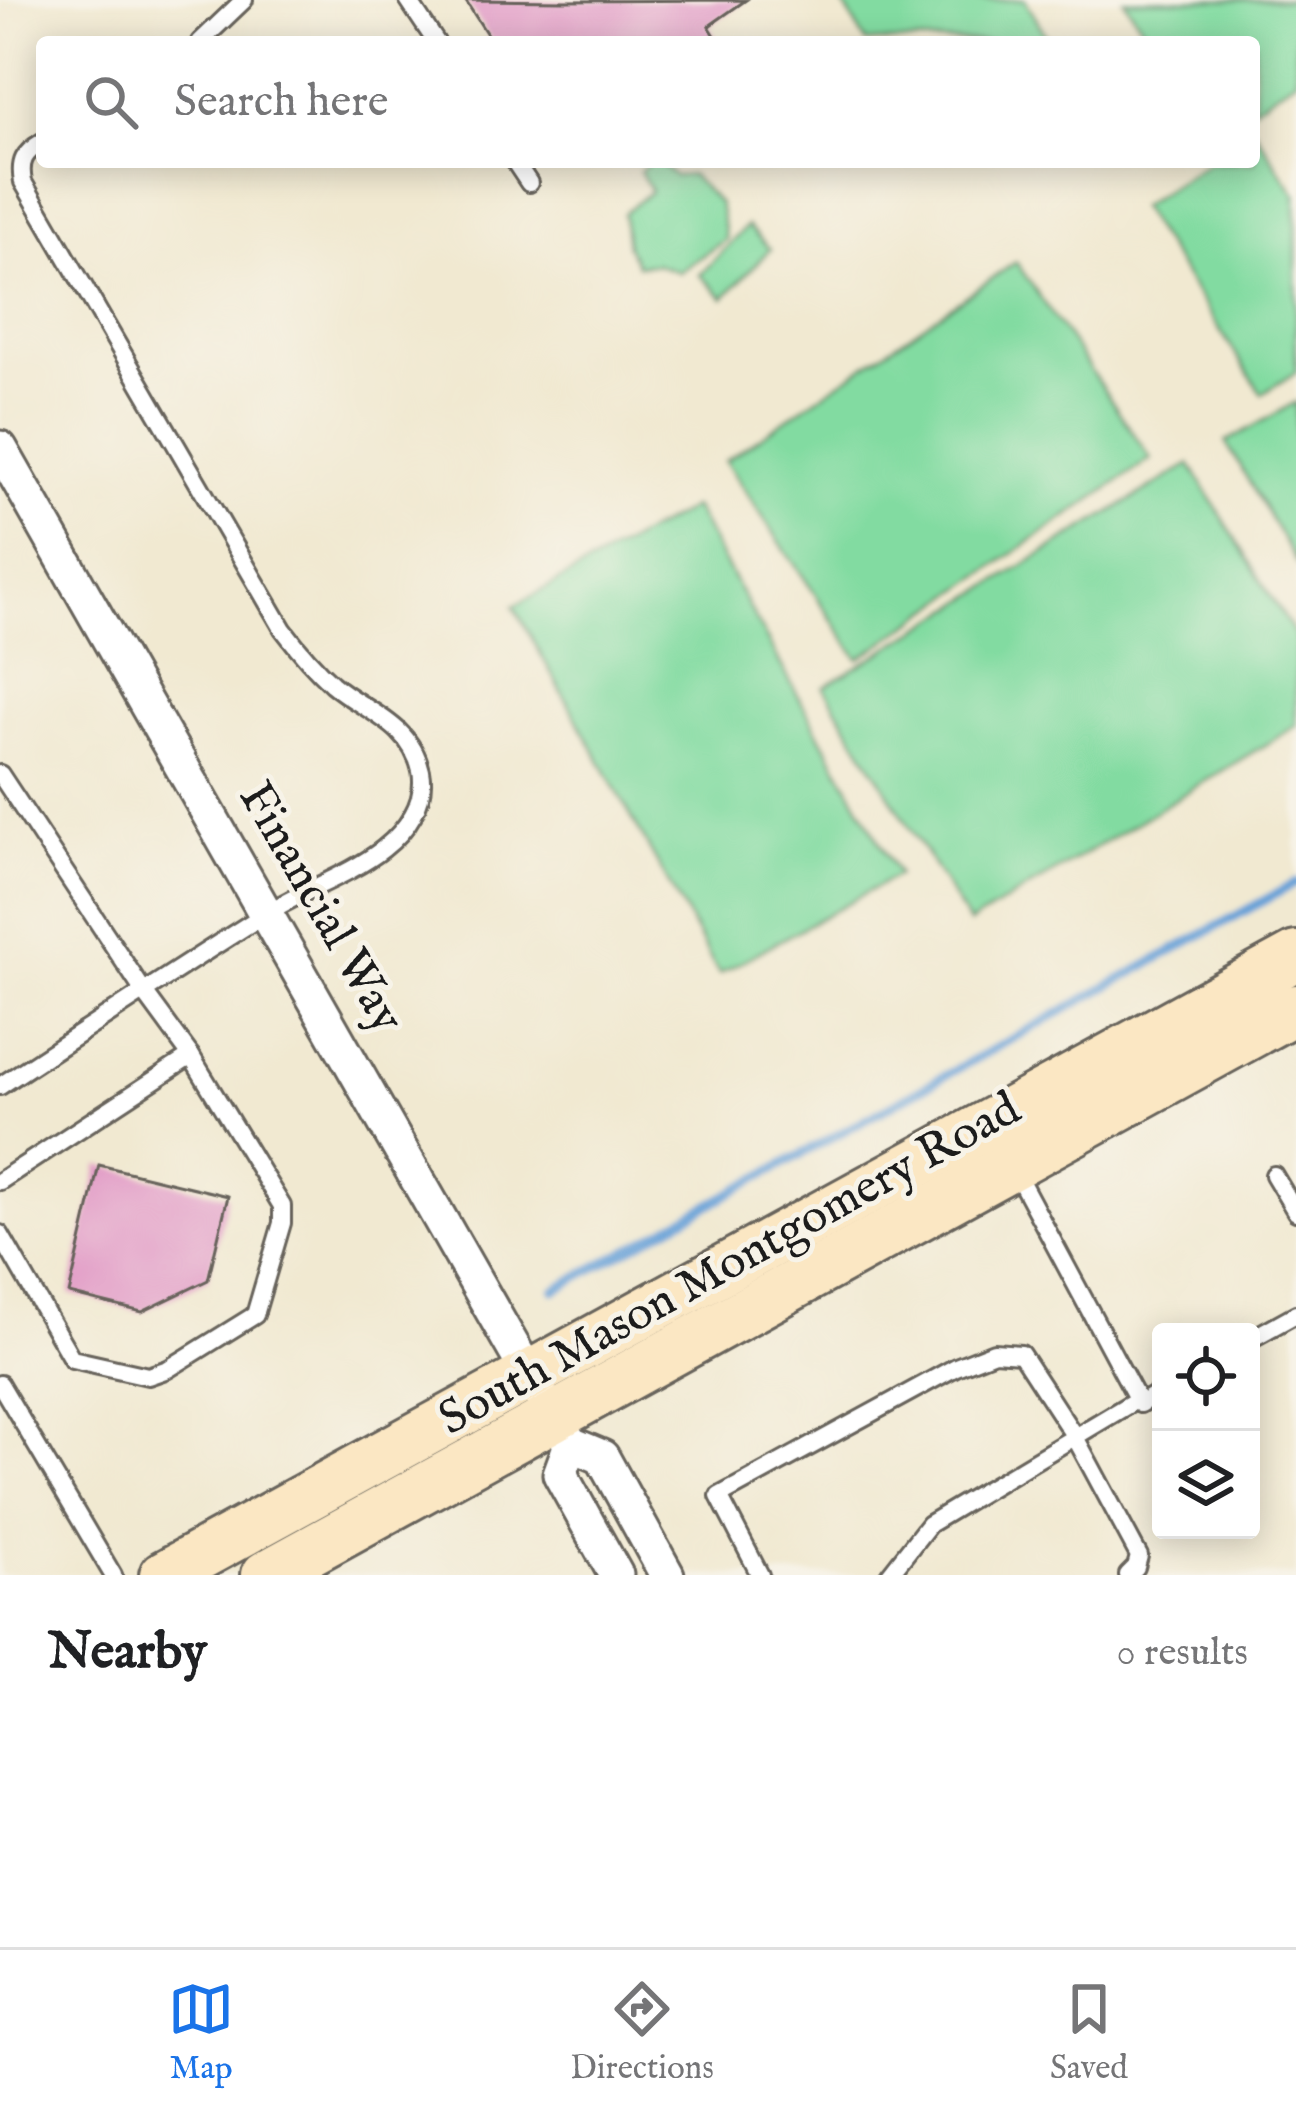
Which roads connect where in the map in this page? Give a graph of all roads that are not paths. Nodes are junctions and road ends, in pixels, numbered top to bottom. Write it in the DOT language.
graph roads {
  1 [pos="244,0"];
  2 [pos="409,0"];
  3 [pos="206,36"];
  4 [pos="432,36"];
  5 [pos="36,146"];
  6 [pos="518,168"];
  7 [pos="529,183"];
  8 [pos="0,448"];
  9 [pos="0,774"];
  10 [pos="267,912"];
  11 [pos="1296,956"];
  12 [pos="144,992"];
  13 [pos="1296,1009"];
  14 [pos="191,1055"];
  15 [pos="0,1086"];
  16 [pos="1012,1165"];
  17 [pos="1274,1175"];
  18 [pos="0,1181"];
  19 [pos="1296,1212"];
  20 [pos="2,1242"];
  21 [pos="1296,1313"];
  22 [pos="1260,1335"];
  23 [pos="530,1375"];
  24 [pos="0,1384"];
  25 [pos="1152,1397"];
  26 [pos="1138,1399"];
  27 [pos="562,1431"];
  28 [pos="1075,1437"];
  29 [pos="113,1575"];
  30 [pos="164,1575"];
  31 [pos="266,1575"];
  32 [pos="616,1575"];
  33 [pos="667,1575"];
  34 [pos="760,1575"];
  35 [pos="889,1575"];
  36 [pos="1128,1575"];
  1 -- 3 [label="lane"];
  2 -- 4 [label="lane"];
  5 -- 10 [label="lane"];
  6 -- 7 [label="lane"];
  8 -- 10 [label="street, Financial Way"];
  9 -- 12 [label="lane"];
  10 -- 12 [label="lane"];
  10 -- 23 [label="street, Financial Way"];
  11 -- 23 [label="main road, South Mason Montgomery Road"];
  12 -- 14 [label="lane"];
  12 -- 15 [label="lane"];
  13 -- 16 [label="main road, South Mason Montgomery Road"];
  14 -- 18 [label="lane"];
  14 -- 20 [label="lane"];
  16 -- 26 [label="lane"];
  16 -- 27 [label="main road, South Mason Montgomery Road"];
  17 -- 19 [label="lane"];
  21 -- 22 [label="lane"];
  23 -- 27 [label="street, Financial Way"];
  23 -- 30 [label="main road, South Mason Montgomery Road"];
  24 -- 29 [label="lane"];
  25 -- 26 [label="lane"];
  26 -- 28 [label="lane"];
  27 -- 31 [label="main road, South Mason Montgomery Road"];
  27 -- 32 [label="street"];
  27 -- 33 [label="street"];
  28 -- 34 [label="lane"];
  28 -- 35 [label="lane"];
  28 -- 36 [label="lane"];
}
